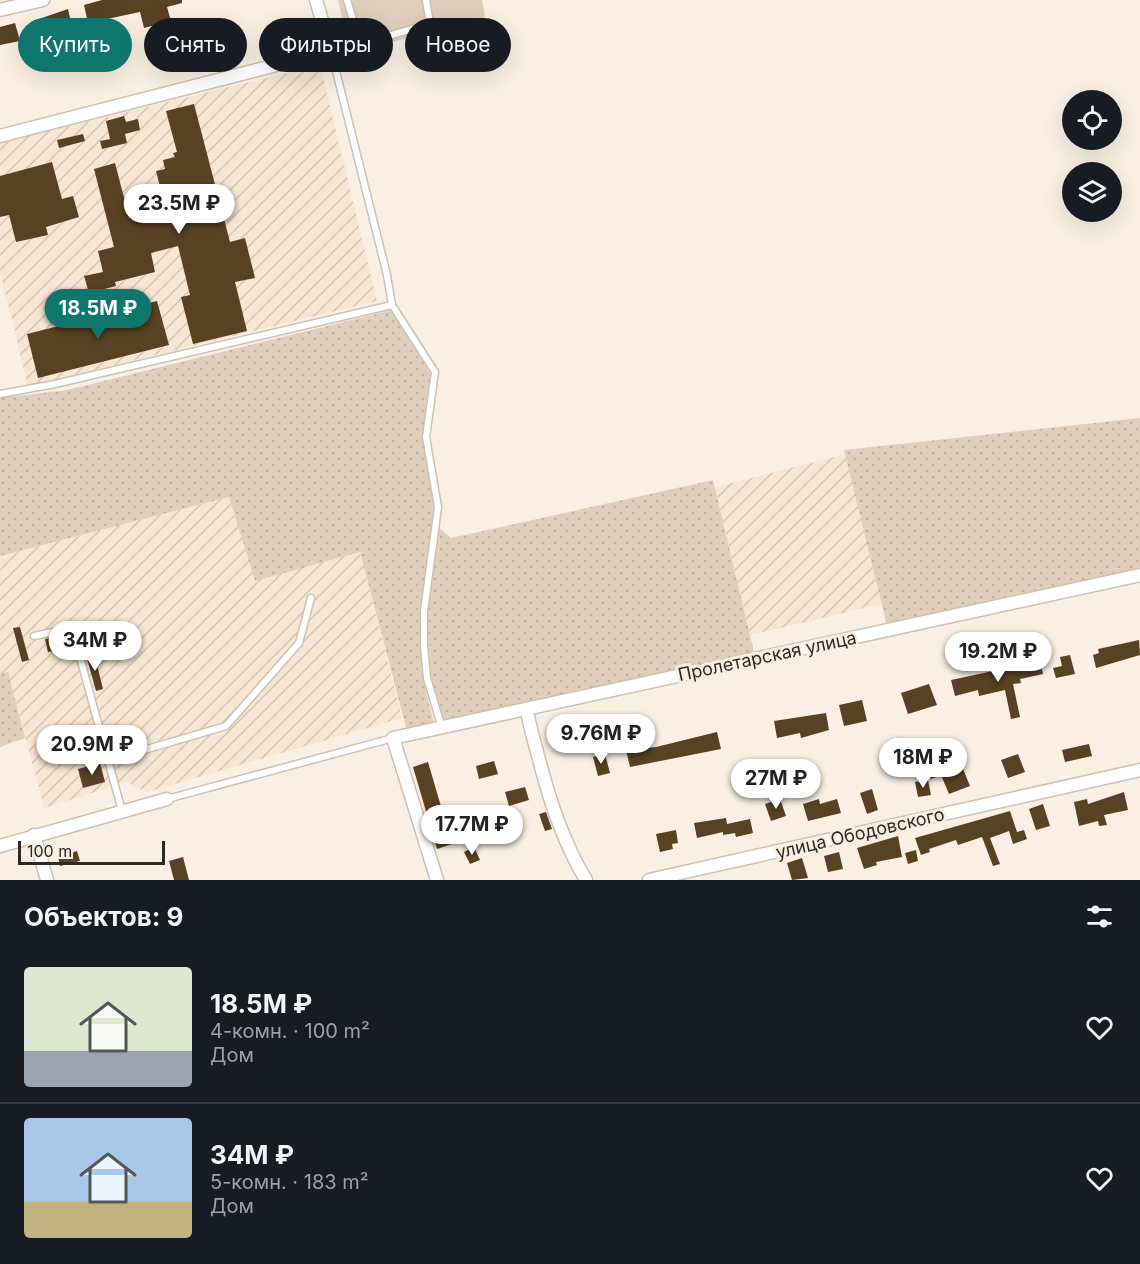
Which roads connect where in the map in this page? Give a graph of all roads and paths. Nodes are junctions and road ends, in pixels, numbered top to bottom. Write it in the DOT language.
graph roads {
  1 [pos="43,0"];
  2 [pos="316,0"];
  3 [pos="347,0"];
  4 [pos="426,0"];
  5 [pos="0,10"];
  6 [pos="321,18"];
  7 [pos="259,69"];
  8 [pos="336,72"];
  9 [pos="0,136"];
  10 [pos="392,305"];
  11 [pos="0,394"];
  12 [pos="1140,575"];
  13 [pos="311,598"];
  14 [pos="34,636"];
  15 [pos="526,708"];
  16 [pos="441,726"];
  17 [pos="393,738"];
  18 [pos="110,760"];
  19 [pos="1140,770"];
  20 [pos="166,799"];
  21 [pos="122,811"];
  22 [pos="33,835"];
  23 [pos="0,846"];
  24 [pos="47,880"];
  25 [pos="437,880"];
  26 [pos="586,880"];
  27 [pos="650,880"];
  1 -- 5 [label="street"];
  2 -- 6 [label="street"];
  3 -- 4 [label="lane"];
  7 -- 9 [label="street"];
  8 -- 10 [label="lane"];
  10 -- 11 [label="lane"];
  10 -- 16 [label="lane"];
  12 -- 15 [label="street, Пролетарская улица"];
  13 -- 18 [label="lane"];
  14 -- 18 [label="lane"];
  15 -- 16 [label="street, Пролетарская улица"];
  15 -- 26 [label="street"];
  16 -- 17 [label="street, Пролетарская улица"];
  17 -- 20 [label="lane"];
  17 -- 25 [label="street"];
  18 -- 21 [label="lane"];
  19 -- 27 [label="street, улица Ободовского"];
  20 -- 21 [label="street"];
  21 -- 22 [label="street"];
  22 -- 23 [label="street"];
  22 -- 24 [label="street"];
}
